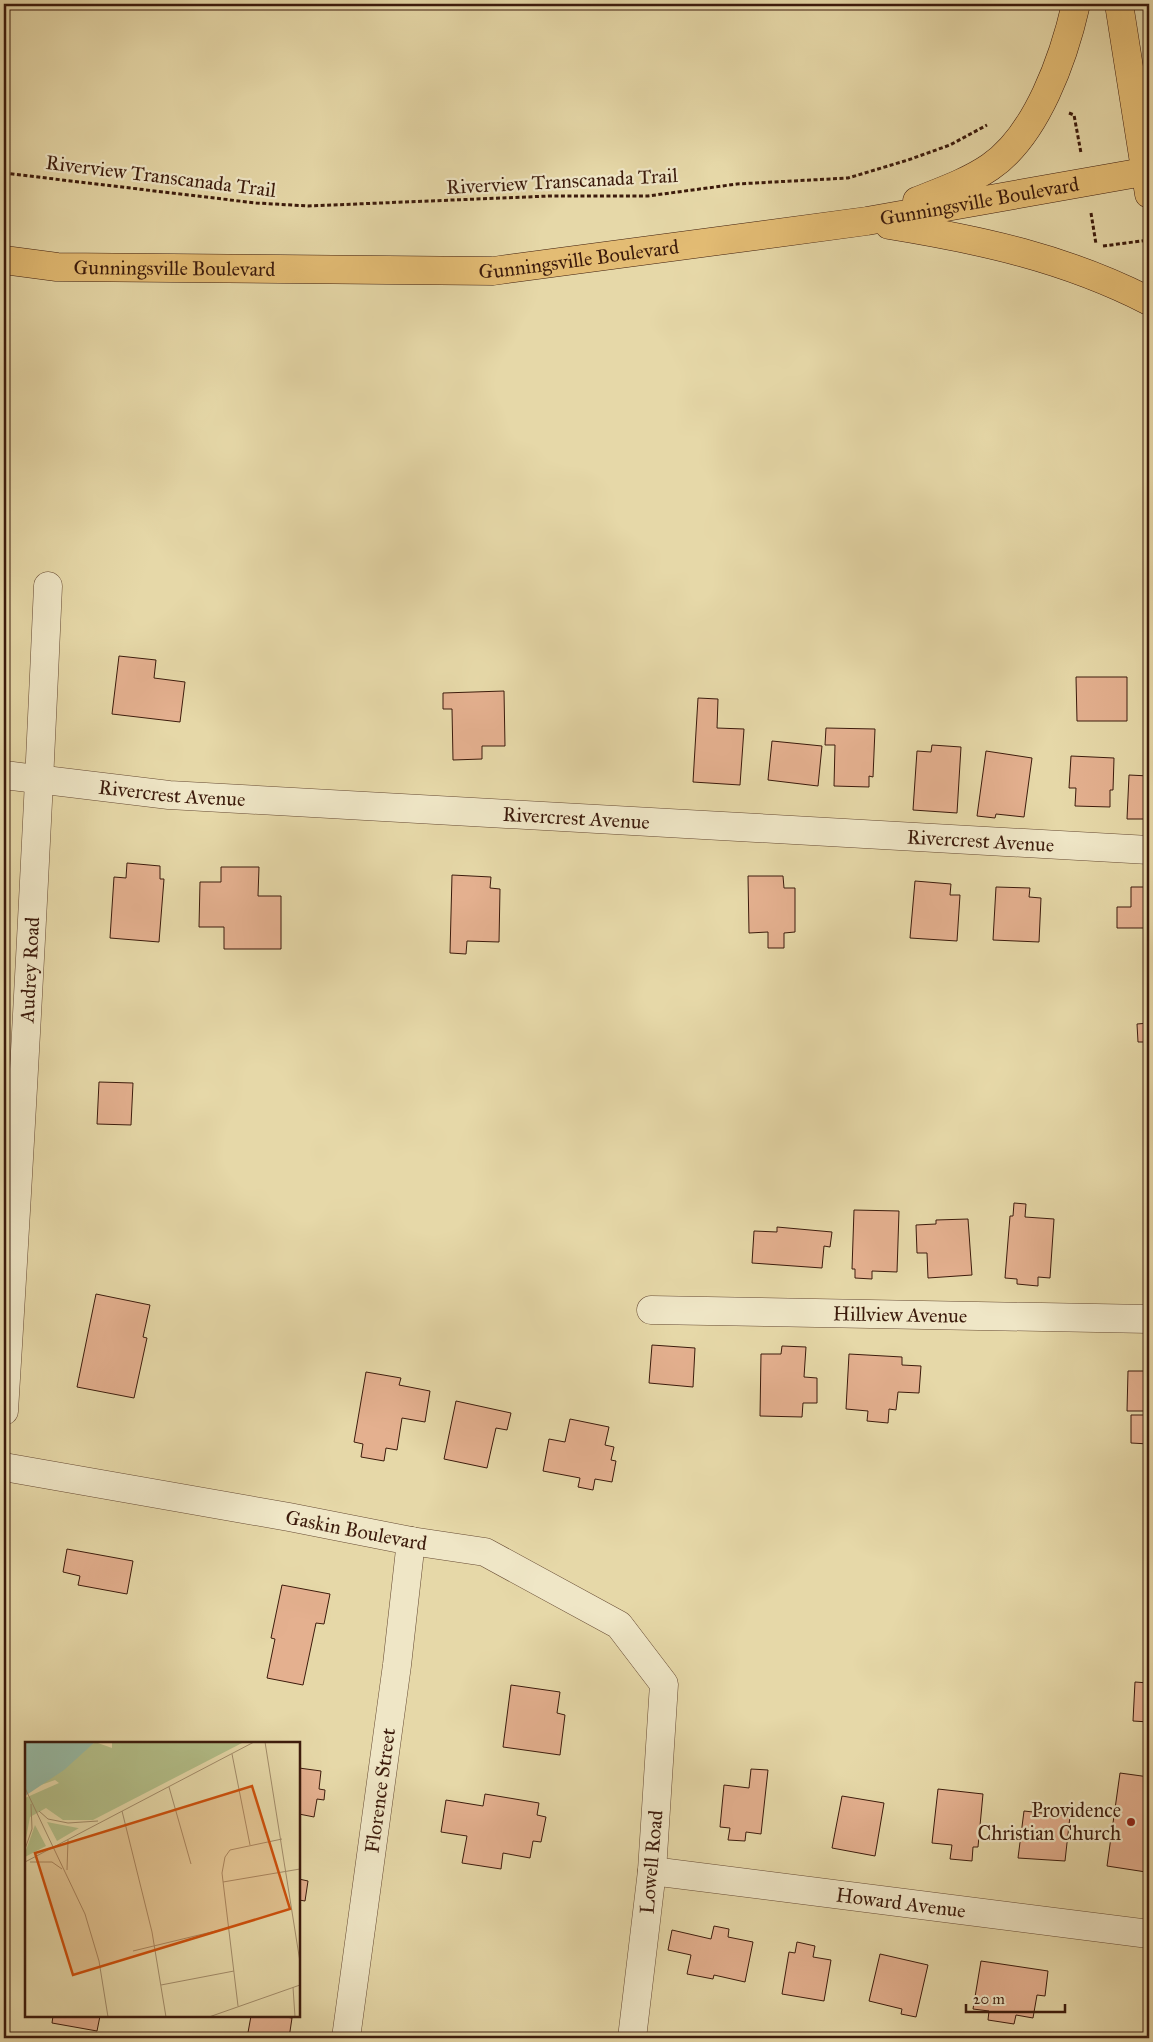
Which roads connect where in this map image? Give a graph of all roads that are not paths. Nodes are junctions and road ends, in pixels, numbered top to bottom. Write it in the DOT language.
graph roads {
  1 [pos="1076,4"];
  2 [pos="1119,4"];
  3 [pos="1148,179"];
  4 [pos="867,221"];
  5 [pos="4,260"];
  6 [pos="1149,301"];
  7 [pos="48,586"];
  8 [pos="4,775"];
  9 [pos="40,779"];
  10 [pos="1149,850"];
  11 [pos="650,1310"];
  12 [pos="1149,1319"];
  13 [pos="4,1412"];
  14 [pos="4,1467"];
  15 [pos="411,1541"];
  16 [pos="664,1684"];
  17 [pos="652,1871"];
  18 [pos="1149,1934"];
  19 [pos="346,2038"];
  20 [pos="632,2038"];
  1 -- 4 [label="main road"];
  2 -- 3 [label="main road"];
  3 -- 4 [label="main road, Gunningsville Boulevard"];
  4 -- 5 [label="main road, Gunningsville Boulevard"];
  4 -- 6 [label="main road"];
  7 -- 9 [label="street, Audrey Road"];
  8 -- 9 [label="street, Rivercrest Avenue"];
  9 -- 10 [label="street, Rivercrest Avenue"];
  9 -- 13 [label="street, Audrey Road"];
  11 -- 12 [label="street, Hillview Avenue"];
  14 -- 15 [label="street, Gaskin Boulevard"];
  15 -- 16 [label="street, Gaskin Boulevard"];
  15 -- 19 [label="street, Florence Street"];
  16 -- 17 [label="street, Lowell Road"];
  17 -- 18 [label="street, Howard Avenue"];
  17 -- 20 [label="street, Lowell Road"];
}
